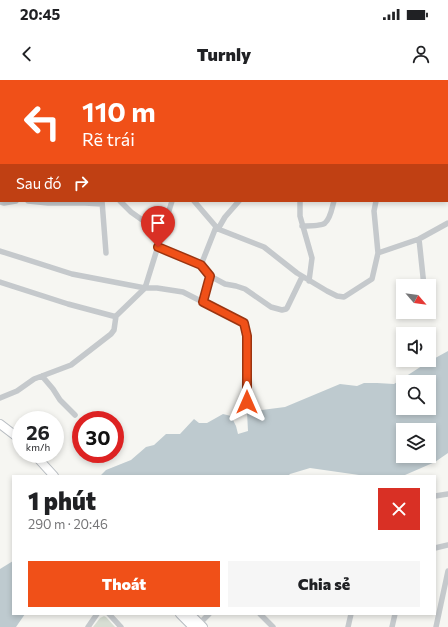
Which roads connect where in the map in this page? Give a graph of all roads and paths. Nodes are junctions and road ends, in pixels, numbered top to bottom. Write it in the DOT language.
graph roads {
  1 [pos="0,202"];
  2 [pos="10,202"];
  3 [pos="38,202"];
  4 [pos="121,202"];
  5 [pos="172,202"];
  6 [pos="195,202"];
  7 [pos="238,202"];
  8 [pos="300,202"];
  9 [pos="334,202"];
  10 [pos="376,202"];
  11 [pos="102,203"];
  12 [pos="448,223"];
  13 [pos="302,226"];
  14 [pos="217,228"];
  15 [pos="162,234"];
  16 [pos="419,239"];
  17 [pos="158,247"];
  18 [pos="0,252"];
  19 [pos="106,253"];
  20 [pos="378,253"];
  21 [pos="201,265"];
  22 [pos="210,276"];
  23 [pos="302,276"];
  24 [pos="423,279"];
  25 [pos="310,281"];
  26 [pos="0,282"];
  27 [pos="145,288"];
  28 [pos="203,302"];
  29 [pos="116,316"];
  30 [pos="42,376"];
  31 [pos="0,398"];
  32 [pos="247,402"];
  33 [pos="72,412"];
  34 [pos="0,424"];
  35 [pos="12,433"];
  36 [pos="42,463"];
  37 [pos="53,475"];
  38 [pos="448,494"];
  39 [pos="436,496"];
  40 [pos="448,545"];
  41 [pos="436,548"];
  42 [pos="448,571"];
  43 [pos="96,615"];
  44 [pos="110,615"];
  45 [pos="182,615"];
  46 [pos="191,615"];
  47 [pos="208,615"];
  48 [pos="261,615"];
  49 [pos="351,615"];
  50 [pos="395,615"];
  51 [pos="198,626"];
  52 [pos="88,627"];
  53 [pos="121,627"];
  54 [pos="273,627"];
  55 [pos="348,627"];
  56 [pos="392,627"];
  57 [pos="436,627"];
  1 -- 2 [label="street"];
  3 -- 11 [label="street"];
  4 -- 15 [label="street"];
  5 -- 15 [label="street"];
  6 -- 14 [label="street"];
  7 -- 14 [label="street"];
  8 -- 13 [label="street"];
  9 -- 13 [label="street"];
  10 -- 20 [label="street"];
  11 -- 19 [label="street"];
  12 -- 16 [label="street"];
  13 -- 25 [label="street"];
  14 -- 21 [label="street"];
  14 -- 23 [label="street"];
  15 -- 17 [label="street"];
  16 -- 20 [label="street"];
  16 -- 24 [label="street"];
  17 -- 21 [label="street"];
  17 -- 27 [label="street"];
  18 -- 27 [label="street"];
  20 -- 25 [label="street"];
  21 -- 22 [label="street"];
  22 -- 23 [label="street"];
  22 -- 28 [label="street"];
  23 -- 25 [label="street"];
  26 -- 29 [label="street"];
  27 -- 28 [label="street"];
  27 -- 29 [label="street"];
  28 -- 32 [label="street"];
  29 -- 30 [label="street"];
  30 -- 31 [label="street"];
  30 -- 33 [label="street"];
  34 -- 35 [label="main road"];
  36 -- 37 [label="main road"];
  38 -- 39 [label="street"];
  40 -- 41 [label="street"];
  42 -- 57 [label="street"];
  43 -- 52 [label="street"];
  44 -- 53 [label="street"];
  45 -- 51 [label="main road"];
  46 -- 51 [label="main road"];
  47 -- 51 [label="street"];
  48 -- 54 [label="street"];
  49 -- 55 [label="street"];
  50 -- 56 [label="street"];
}
